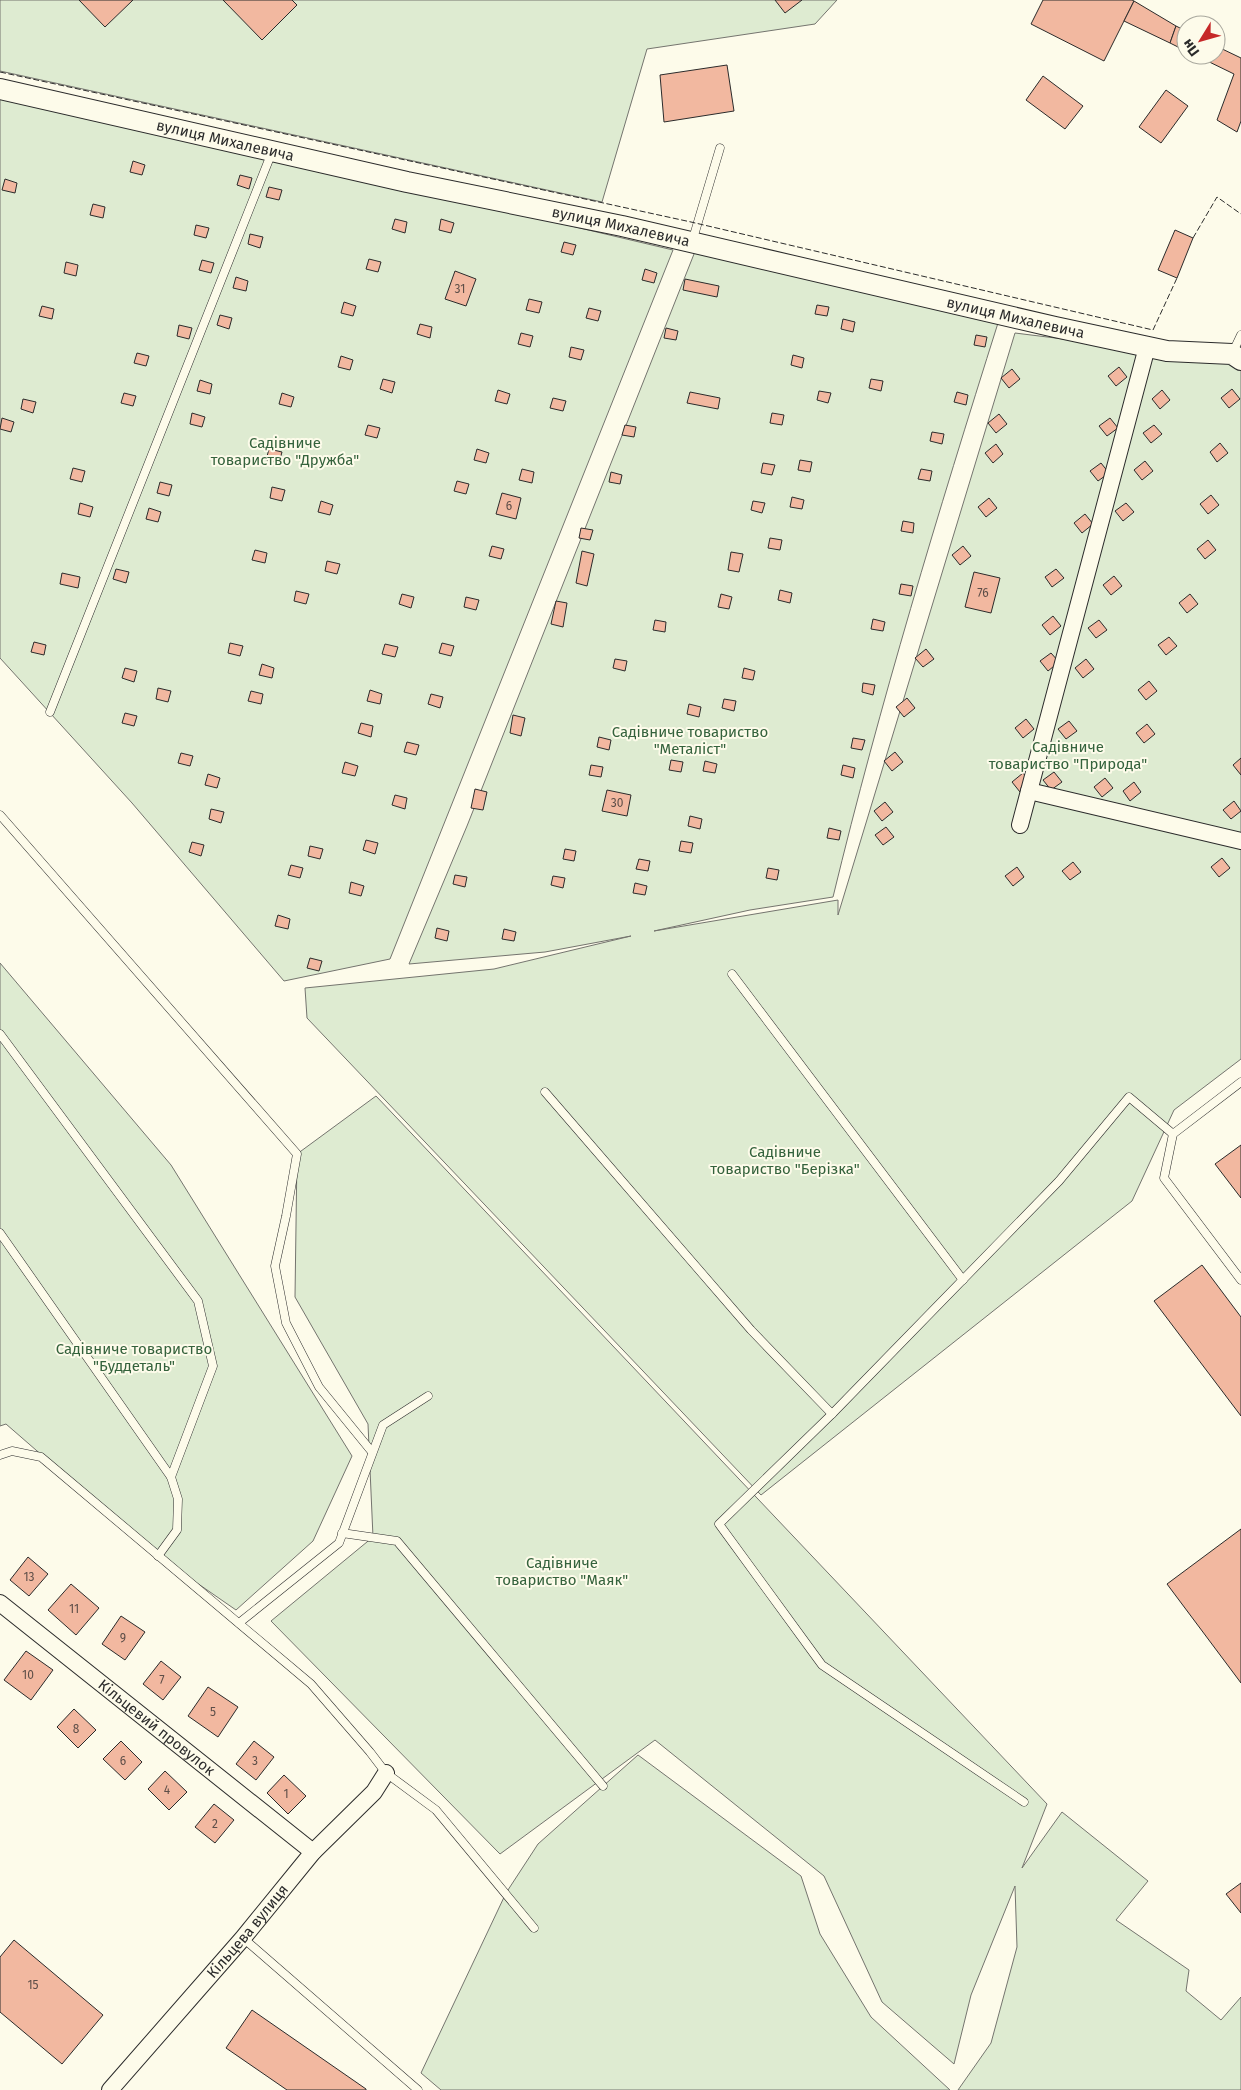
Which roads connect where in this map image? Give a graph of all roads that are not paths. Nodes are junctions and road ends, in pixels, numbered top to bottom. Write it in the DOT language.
graph roads {
  1 [pos="0,88"];
  2 [pos="720,148"];
  3 [pos="272,152"];
  4 [pos="692,242"];
  5 [pos="1241,335"];
  6 [pos="1147,347"];
  7 [pos="1236,357"];
  8 [pos="50,712"];
  9 [pos="1029,791"];
  10 [pos="0,815"];
  11 [pos="1020,826"];
  12 [pos="1241,841"];
  13 [pos="732,974"];
  14 [pos="0,1034"];
  15 [pos="1241,1082"];
  16 [pos="545,1092"];
  17 [pos="1173,1134"];
  18 [pos="0,1233"];
  19 [pos="963,1280"];
  20 [pos="1241,1280"];
  21 [pos="428,1396"];
  22 [pos="832,1414"];
  23 [pos="372,1452"];
  24 [pos="0,1455"];
  25 [pos="171,1478"];
  26 [pos="342,1533"];
  27 [pos="158,1556"];
  28 [pos="0,1603"];
  29 [pos="238,1623"];
  30 [pos="386,1773"];
  31 [pos="603,1786"];
  32 [pos="1024,1802"];
  33 [pos="313,1852"];
  34 [pos="534,1928"];
  35 [pos="243,1938"];
  36 [pos="110,2090"];
  37 [pos="418,2090"];
  1 -- 3 [label="street, вулиця Михалевича"];
  2 -- 4 [label="lane"];
  3 -- 4 [label="street, вулиця Михалевича"];
  3 -- 8 [label="lane"];
  4 -- 6 [label="street, вулиця Михалевича"];
  5 -- 7 [label="lane"];
  6 -- 7 [label="street, вулиця Михалевича"];
  6 -- 9 [label="street"];
  9 -- 11 [label="street"];
  9 -- 12 [label="street"];
  10 -- 23 [label="lane"];
  13 -- 19 [label="lane"];
  14 -- 25 [label="lane"];
  15 -- 17 [label="lane"];
  16 -- 22 [label="lane"];
  17 -- 19 [label="lane"];
  17 -- 20 [label="lane"];
  18 -- 25 [label="lane"];
  19 -- 22 [label="lane"];
  21 -- 23 [label="lane"];
  22 -- 32 [label="lane"];
  23 -- 26 [label="lane"];
  24 -- 27 [label="lane"];
  25 -- 27 [label="lane"];
  26 -- 29 [label="lane"];
  26 -- 31 [label="lane"];
  27 -- 29 [label="lane"];
  28 -- 33 [label="street, Кільцевий провулок"];
  29 -- 30 [label="lane"];
  30 -- 33 [label="street, Кільцева вулиця"];
  30 -- 34 [label="lane"];
  33 -- 35 [label="street, Кільцева вулиця"];
  35 -- 36 [label="street, Кільцева вулиця"];
  35 -- 37 [label="lane"];
}
